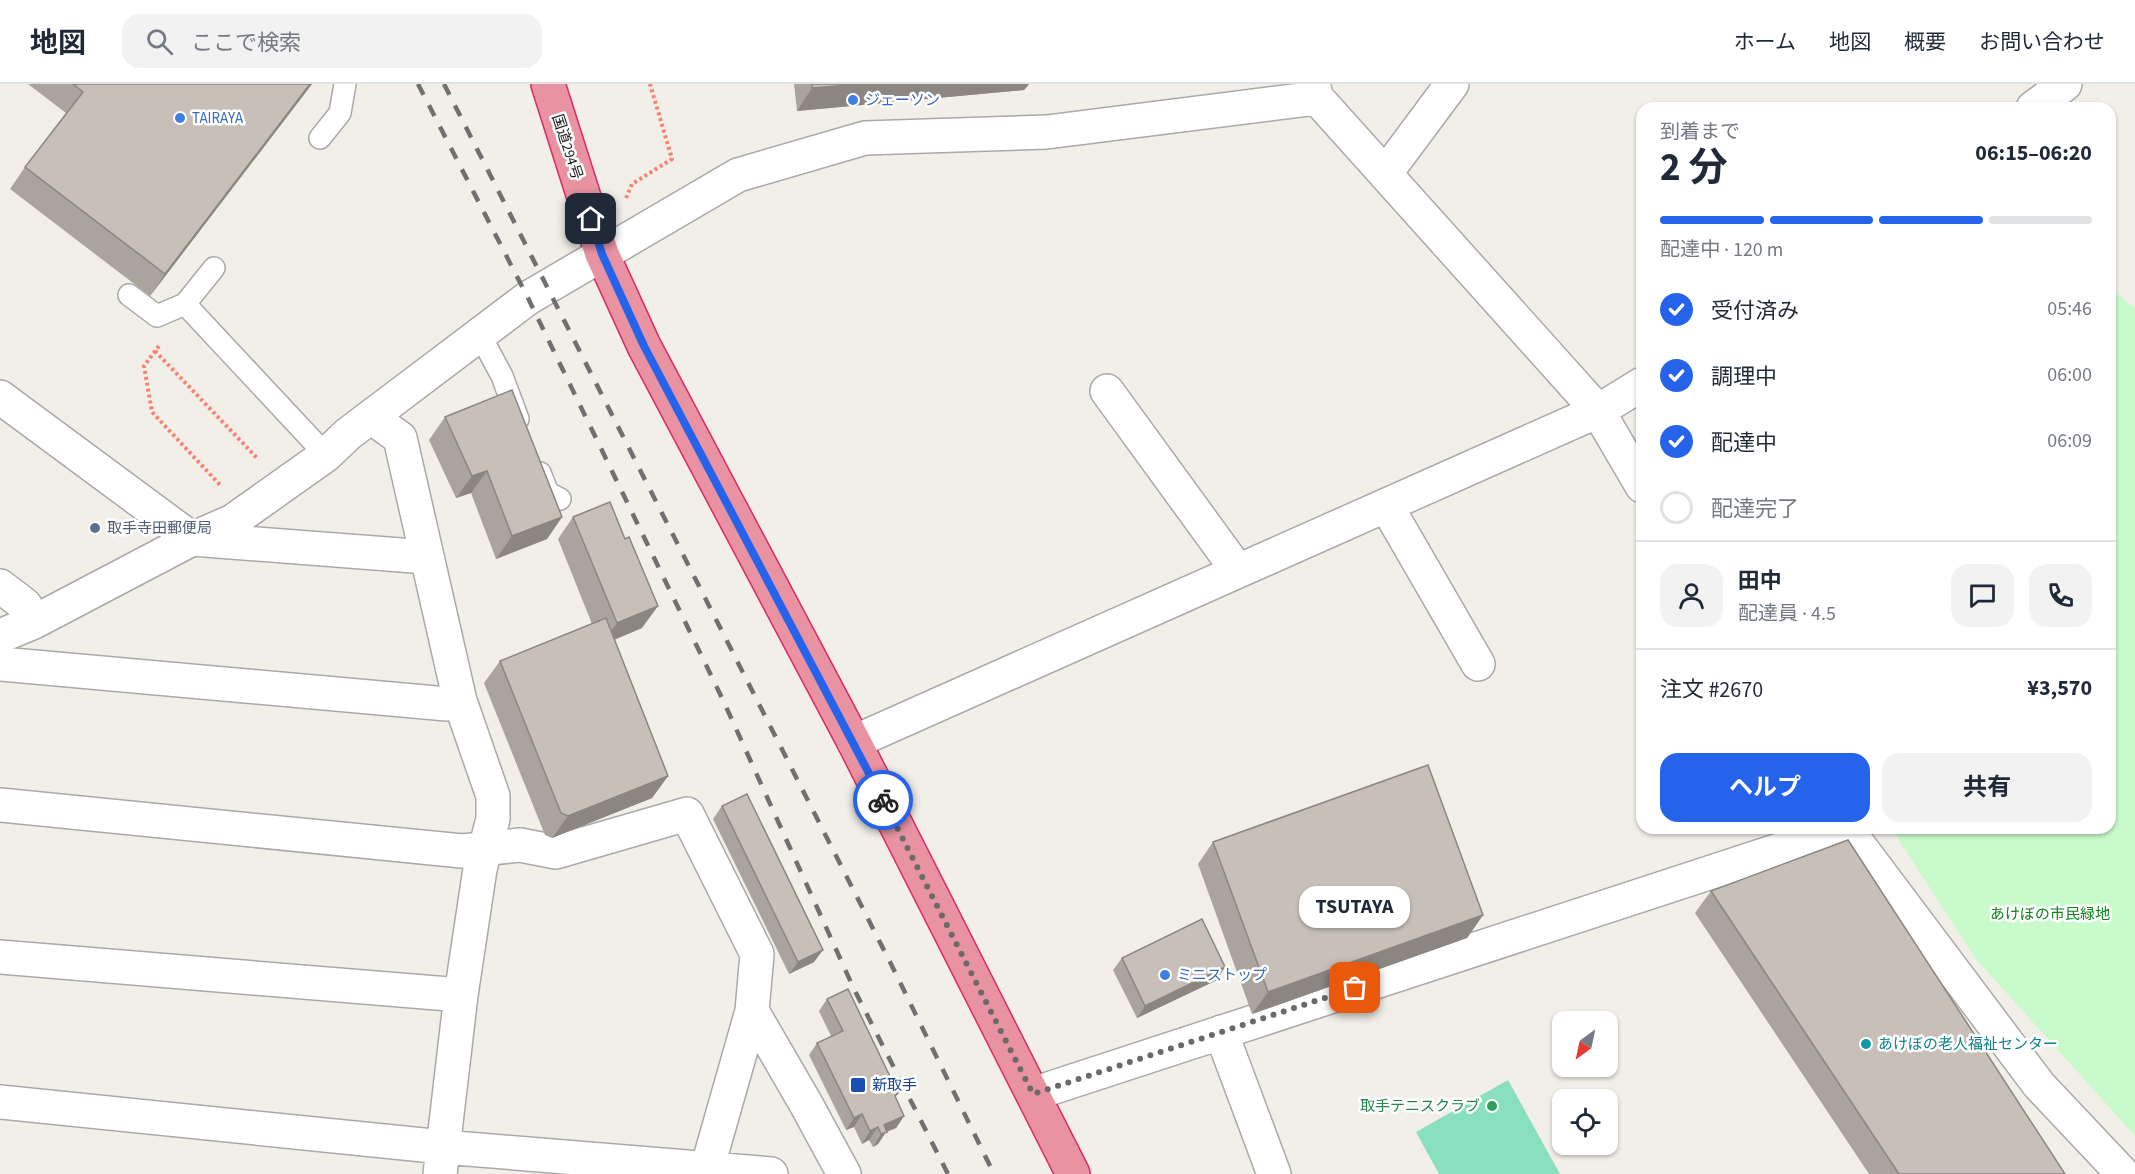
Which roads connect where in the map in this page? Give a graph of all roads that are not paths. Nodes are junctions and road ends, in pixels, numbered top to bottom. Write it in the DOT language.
graph roads {
  1 [pos="345,84"];
  2 [pos="548,84"];
  3 [pos="1452,84"];
  4 [pos="2065,84"];
  5 [pos="1315,91"];
  6 [pos="2041,102"];
  7 [pos="320,138"];
  8 [pos="1385,174"];
  9 [pos="602,254"];
  10 [pos="214,268"];
  11 [pos="129,294"];
  12 [pos="185,304"];
  13 [pos="480,335"];
  14 [pos="1636,388"];
  15 [pos="1107,391"];
  16 [pos="0,397"];
  17 [pos="1598,411"];
  18 [pos="371,417"];
  19 [pos="326,455"];
  20 [pos="1636,476"];
  21 [pos="560,499"];
  22 [pos="1386,505"];
  23 [pos="192,540"];
  24 [pos="427,557"];
  25 [pos="1238,571"];
  26 [pos="0,586"];
  27 [pos="34,622"];
  28 [pos="0,636"];
  29 [pos="0,662"];
  30 [pos="1478,664"];
  31 [pos="460,701"];
  32 [pos="854,742"];
  33 [pos="0,805"];
  34 [pos="1828,834"];
  35 [pos="1851,834"];
  36 [pos="486,849"];
  37 [pos="0,957"];
  38 [pos="461,994"];
  39 [pos="753,1011"];
  40 [pos="1221,1032"];
  41 [pos="1033,1094"];
  42 [pos="0,1102"];
  43 [pos="442,1160"];
  44 [pos="707,1169"];
  45 [pos="771,1174"];
  46 [pos="844,1174"];
  47 [pos="1073,1174"];
  48 [pos="1274,1174"];
  49 [pos="2123,1174"];
  1 -- 7 [label="lane"];
  2 -- 9 [label="highway, 国道294号"];
  3 -- 8 [label="street"];
  4 -- 6 [label="street"];
  5 -- 8 [label="street"];
  5 -- 9 [label="street"];
  8 -- 17 [label="street"];
  9 -- 13 [label="street"];
  9 -- 32 [label="highway, 国道294号"];
  10 -- 12 [label="lane"];
  11 -- 12 [label="lane"];
  12 -- 19 [label="lane"];
  13 -- 18 [label="street"];
  13 -- 21 [label="lane"];
  14 -- 17 [label="street"];
  15 -- 25 [label="street"];
  16 -- 23 [label="street"];
  17 -- 20 [label="street"];
  17 -- 22 [label="street"];
  18 -- 19 [label="street"];
  18 -- 24 [label="street"];
  19 -- 23 [label="street"];
  22 -- 25 [label="street"];
  22 -- 30 [label="street"];
  23 -- 24 [label="street"];
  23 -- 27 [label="street"];
  24 -- 31 [label="street"];
  25 -- 32 [label="street"];
  26 -- 27 [label="street"];
  27 -- 28 [label="street"];
  29 -- 31 [label="street"];
  31 -- 36 [label="street"];
  32 -- 41 [label="highway, 国道294号"];
  33 -- 36 [label="street"];
  34 -- 40 [label="street"];
  35 -- 49 [label="street"];
  36 -- 38 [label="street"];
  36 -- 39 [label="street"];
  37 -- 38 [label="street"];
  38 -- 43 [label="street"];
  39 -- 44 [label="street"];
  39 -- 46 [label="street"];
  40 -- 41 [label="street"];
  40 -- 48 [label="street"];
  41 -- 47 [label="highway, 国道294号"];
  42 -- 43 [label="street"];
  43 -- 44 [label="street"];
  44 -- 45 [label="street"];
}
